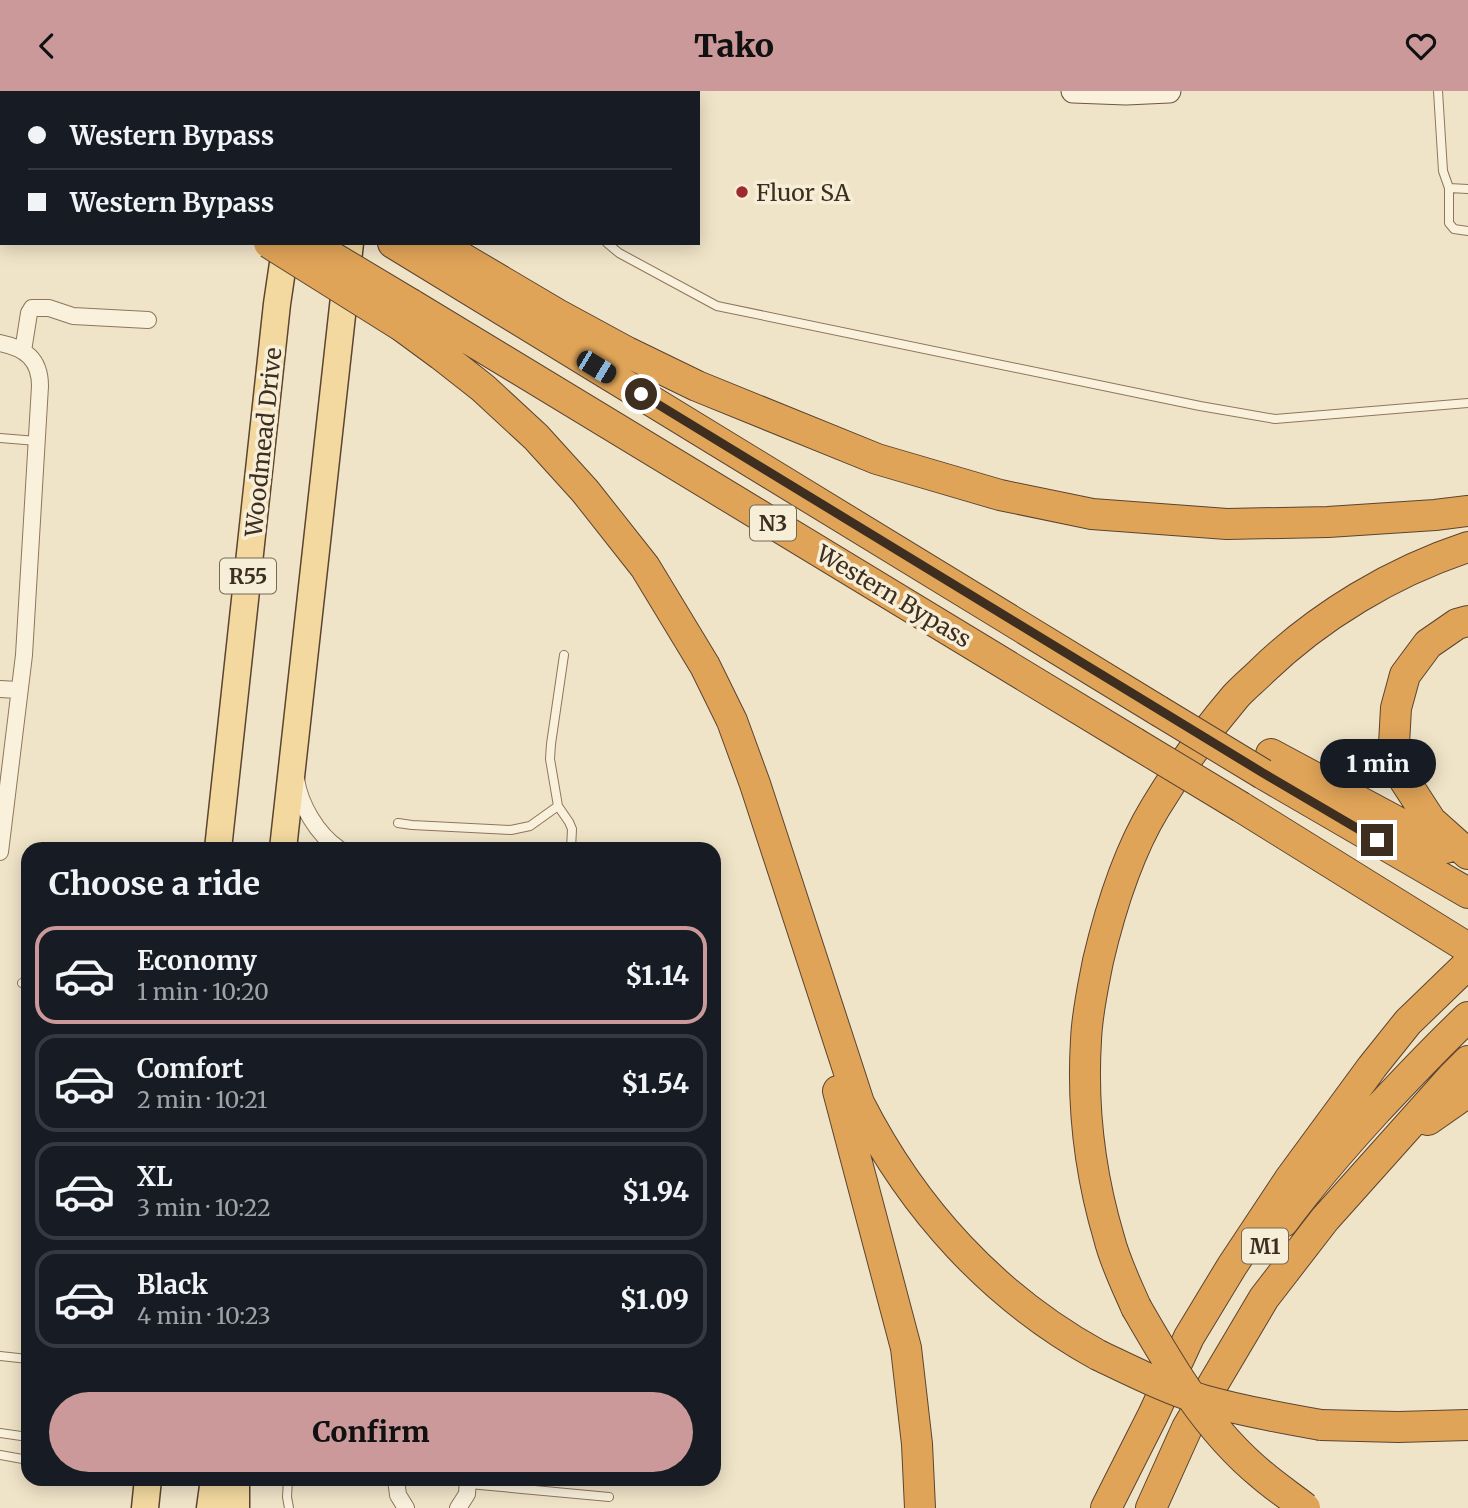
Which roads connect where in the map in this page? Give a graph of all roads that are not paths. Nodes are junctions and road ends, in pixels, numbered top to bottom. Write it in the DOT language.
graph roads {
  1 [pos="1073,91"];
  2 [pos="1169,91"];
  3 [pos="1438,91"];
  4 [pos="1449,188"];
  5 [pos="1468,189"];
  6 [pos="1468,231"];
  7 [pos="273,245"];
  8 [pos="286,245"];
  9 [pos="312,245"];
  10 [pos="350,245"];
  11 [pos="609,245"];
  12 [pos="415,248"];
  13 [pos="407,316"];
  14 [pos="148,320"];
  15 [pos="0,343"];
  16 [pos="28,355"];
  17 [pos="1468,403"];
  18 [pos="0,437"];
  19 [pos="37,441"];
  20 [pos="1468,511"];
  21 [pos="1468,547"];
  22 [pos="1468,621"];
  23 [pos="564,655"];
  24 [pos="0,689"];
  25 [pos="19,690"];
  26 [pos="292,755"];
  27 [pos="1267,764"];
  28 [pos="755,784"];
  29 [pos="558,806"];
  30 [pos="398,823"];
  31 [pos="219,842"];
  32 [pos="284,842"];
  33 [pos="330,842"];
  34 [pos="571,842"];
  35 [pos="0,852"];
  36 [pos="1468,854"];
  37 [pos="1468,860"];
  38 [pos="1468,893"];
  39 [pos="1468,948"];
  40 [pos="1468,964"];
  41 [pos="1468,1017"];
  42 [pos="1468,1061"];
  43 [pos="1468,1092"];
  44 [pos="1385,1150"];
  45 [pos="0,1356"];
  46 [pos="21,1358"];
  47 [pos="1468,1425"];
  48 [pos="0,1433"];
  49 [pos="21,1436"];
  50 [pos="0,1455"];
  51 [pos="21,1459"];
  52 [pos="147,1486"];
  53 [pos="213,1486"];
  54 [pos="236,1486"];
  55 [pos="288,1486"];
  56 [pos="397,1486"];
  57 [pos="468,1486"];
  58 [pos="513,1486"];
  59 [pos="609,1497"];
  60 [pos="145,1508"];
  61 [pos="211,1508"];
  62 [pos="236,1508"];
  63 [pos="289,1508"];
  64 [pos="406,1508"];
  65 [pos="458,1508"];
  66 [pos="920,1508"];
  67 [pos="1106,1508"];
  68 [pos="1151,1508"];
  69 [pos="1305,1508"];
  1 -- 2 [label="main road"];
  3 -- 4 [label="lane"];
  4 -- 5 [label="lane"];
  4 -- 6 [label="lane"];
  7 -- 13 [label="highway, bridge"];
  8 -- 31 [label="main road, Woodmead Drive / R55"];
  9 -- 13 [label="highway, Western Bypass / N3, bridge"];
  10 -- 26 [label="main road"];
  11 -- 17 [label="lane"];
  12 -- 20 [label="highway"];
  12 -- 27 [label="highway, Western Bypass / N3, bridge"];
  13 -- 28 [label="highway"];
  13 -- 39 [label="highway, Western Bypass / N3, bridge"];
  14 -- 16 [label="street"];
  15 -- 16 [label="street"];
  16 -- 19 [label="street"];
  18 -- 19 [label="lane"];
  19 -- 25 [label="street"];
  21 -- 69 [label="highway, bridge"];
  22 -- 36 [label="highway"];
  23 -- 29 [label="lane"];
  24 -- 25 [label="street"];
  25 -- 35 [label="street"];
  26 -- 32 [label="main road"];
  26 -- 33 [label="street"];
  27 -- 37 [label="highway"];
  27 -- 38 [label="highway, Western Bypass / N3"];
  28 -- 47 [label="highway, bridge"];
  28 -- 66 [label="highway"];
  29 -- 30 [label="lane"];
  29 -- 34 [label="lane"];
  40 -- 67 [label="highway"];
  41 -- 67 [label="highway, M1"];
  42 -- 44 [label="highway, M1"];
  43 -- 44 [label="highway"];
  44 -- 68 [label="highway, M1"];
  45 -- 46 [label="lane"];
  48 -- 49 [label="lane"];
  50 -- 51 [label="lane"];
  52 -- 60 [label="main road"];
  53 -- 61 [label="main road"];
  54 -- 62 [label="main road"];
  55 -- 63 [label="lane"];
  56 -- 64 [label="street"];
  57 -- 65 [label="street"];
  58 -- 59 [label="lane"];
}
